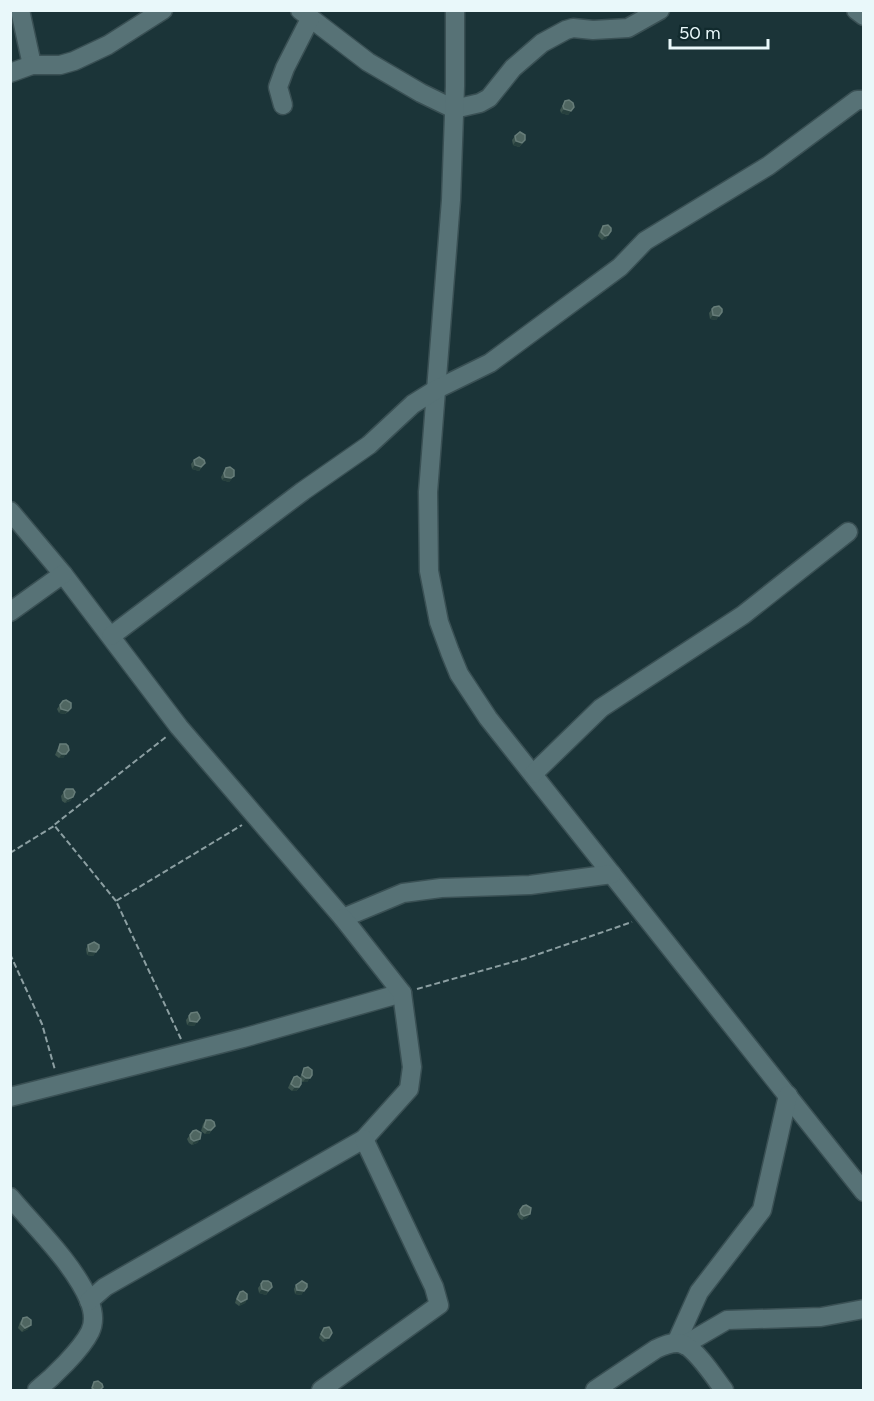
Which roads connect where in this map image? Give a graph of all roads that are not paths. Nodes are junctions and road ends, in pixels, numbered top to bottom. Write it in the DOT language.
graph roads {
  1 [pos="20,10"];
  2 [pos="163,10"];
  3 [pos="455,10"];
  4 [pos="660,10"];
  5 [pos="856,10"];
  6 [pos="305,15"];
  7 [pos="864,16"];
  8 [pos="32,65"];
  9 [pos="10,73"];
  10 [pos="864,100"];
  11 [pos="283,105"];
  12 [pos="454,109"];
  13 [pos="437,389"];
  14 [pos="10,511"];
  15 [pos="849,532"];
  16 [pos="63,574"];
  17 [pos="10,612"];
  18 [pos="111,636"];
  19 [pos="533,774"];
  20 [pos="612,874"];
  21 [pos="343,918"];
  22 [pos="402,993"];
  23 [pos="788,1095"];
  24 [pos="10,1097"];
  25 [pos="364,1139"];
  26 [pos="864,1192"];
  27 [pos="10,1197"];
  28 [pos="89,1301"];
  29 [pos="864,1309"];
  30 [pos="680,1344"];
  31 [pos="37,1390"];
  32 [pos="321,1390"];
  33 [pos="595,1390"];
  34 [pos="724,1390"];
  1 -- 8 [label="street"];
  2 -- 8 [label="street"];
  3 -- 12 [label="street"];
  4 -- 12 [label="street"];
  5 -- 7 [label="street"];
  6 -- 11 [label="street"];
  6 -- 12 [label="street"];
  8 -- 9 [label="street"];
  10 -- 13 [label="street"];
  12 -- 13 [label="street"];
  13 -- 18 [label="street"];
  13 -- 19 [label="street"];
  14 -- 16 [label="street"];
  15 -- 19 [label="street"];
  16 -- 17 [label="street"];
  16 -- 18 [label="street"];
  18 -- 21 [label="street"];
  19 -- 20 [label="street"];
  20 -- 21 [label="street"];
  20 -- 23 [label="street"];
  21 -- 22 [label="street"];
  22 -- 24 [label="street"];
  22 -- 25 [label="street"];
  23 -- 26 [label="street"];
  23 -- 30 [label="street"];
  25 -- 28 [label="street"];
  25 -- 32 [label="street"];
  27 -- 28 [label="street"];
  28 -- 31 [label="street"];
  29 -- 30 [label="street"];
  30 -- 33 [label="street"];
  30 -- 34 [label="street"];
}
